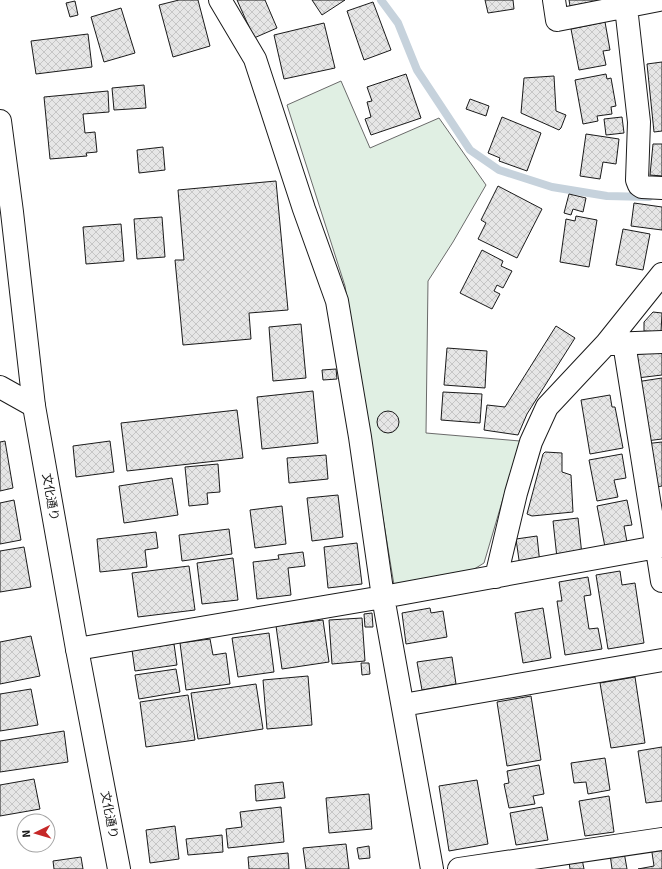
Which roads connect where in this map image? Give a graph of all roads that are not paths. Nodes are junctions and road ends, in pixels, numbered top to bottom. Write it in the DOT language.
graph roads {
  1 [pos="220,0"];
  2 [pos="554,0"];
  3 [pos="659,0"];
  4 [pos="626,6"];
  5 [pos="0,121"];
  6 [pos="662,188"];
  7 [pos="6,213"];
  8 [pos="662,274"];
  9 [pos="662,342"];
  10 [pos="615,343"];
  11 [pos="0,387"];
  12 [pos="34,406"];
  13 [pos="659,547"];
  14 [pos="496,577"];
  15 [pos="662,581"];
  16 [pos="383,597"];
  17 [pos="77,649"];
  18 [pos="662,660"];
  19 [pos="403,705"];
  20 [pos="662,839"];
  21 [pos="119,869"];
  22 [pos="432,869"];
  23 [pos="459,869"];
  1 -- 16 [label="street"];
  2 -- 4 [label="street"];
  3 -- 4 [label="street"];
  4 -- 6 [label="street"];
  5 -- 7 [label="street, 文化通り"];
  7 -- 12 [label="street, 文化通り"];
  8 -- 10 [label="street"];
  9 -- 10 [label="street"];
  10 -- 13 [label="street"];
  10 -- 14 [label="street"];
  11 -- 12 [label="street"];
  12 -- 17 [label="street, 文化通り"];
  13 -- 14 [label="street"];
  13 -- 15 [label="street"];
  14 -- 16 [label="street"];
  16 -- 17 [label="street"];
  16 -- 19 [label="street"];
  17 -- 21 [label="street, 文化通り"];
  18 -- 19 [label="street"];
  19 -- 22 [label="street"];
  20 -- 23 [label="street"];
}
